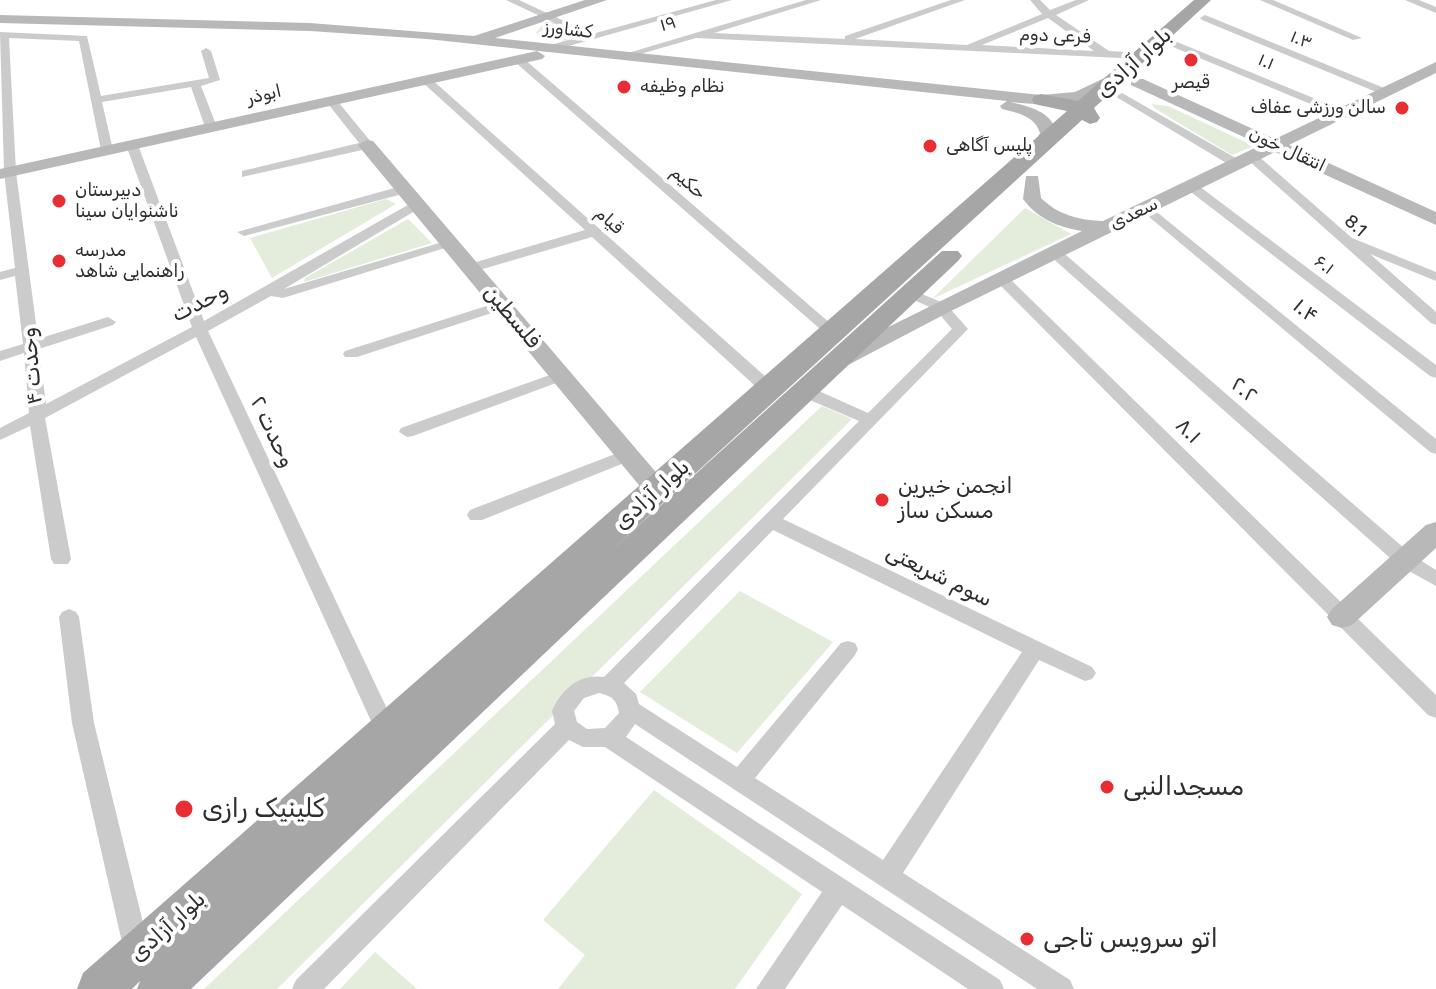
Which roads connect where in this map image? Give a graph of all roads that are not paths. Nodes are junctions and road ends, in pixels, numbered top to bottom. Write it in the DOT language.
graph roads {
  1 [pos="511,0"];
  2 [pos="600,0"];
  3 [pos="727,0"];
  4 [pos="816,0"];
  5 [pos="960,0"];
  6 [pos="1035,0"];
  7 [pos="1084,0"];
  8 [pos="1265,0"];
  9 [pos="1410,0"];
  10 [pos="1211,6"];
  11 [pos="1436,10"];
  12 [pos="1048,14"];
  13 [pos="539,17"];
  14 [pos="0,19"];
  15 [pos="112,26"];
  16 [pos="1,32"];
  17 [pos="416,34"];
  18 [pos="696,35"];
  19 [pos="312,37"];
  20 [pos="591,37"];
  21 [pos="1357,38"];
  22 [pos="477,40"];
  23 [pos="839,42"];
  24 [pos="1177,45"];
  25 [pos="965,48"];
  26 [pos="542,50"];
  27 [pos="206,51"];
  28 [pos="519,60"];
  29 [pos="624,60"];
  30 [pos="1436,67"];
  31 [pos="1126,72"];
  32 [pos="3,78"];
  33 [pos="425,79"];
  34 [pos="195,83"];
  35 [pos="1385,92"];
  36 [pos="978,97"];
  37 [pos="96,100"];
  38 [pos="331,100"];
  39 [pos="1041,100"];
  40 [pos="1341,113"];
  41 [pos="1081,123"];
  42 [pos="211,127"];
  43 [pos="132,145"];
  44 [pos="367,145"];
  45 [pos="1275,145"];
  46 [pos="1041,147"];
  47 [pos="107,150"];
  48 [pos="1244,160"];
  49 [pos="5,173"];
  50 [pos="246,174"];
  51 [pos="1032,180"];
  52 [pos="1191,186"];
  53 [pos="411,197"];
  54 [pos="1147,208"];
  55 [pos="8,214"];
  56 [pos="1436,219"];
  57 [pos="1107,227"];
  58 [pos="244,232"];
  59 [pos="594,232"];
  60 [pos="1336,234"];
  61 [pos="451,244"];
  62 [pos="1054,252"];
  63 [pos="471,268"];
  64 [pos="23,270"];
  65 [pos="0,276"];
  66 [pos="1436,277"];
  67 [pos="1001,278"];
  68 [pos="910,293"];
  69 [pos="249,303"];
  70 [pos="502,305"];
  71 [pos="941,307"];
  72 [pos="1436,320"];
  73 [pos="108,322"];
  74 [pos="199,327"];
  75 [pos="833,333"];
  76 [pos="31,348"];
  77 [pos="351,354"];
  78 [pos="0,356"];
  79 [pos="833,364"];
  80 [pos="1436,373"];
  81 [pos="561,376"];
  82 [pos="770,390"];
  83 [pos="804,391"];
  84 [pos="37,418"];
  85 [pos="870,420"];
  86 [pos="407,432"];
  87 [pos="0,435"];
  88 [pos="1436,448"];
  89 [pos="628,455"];
  90 [pos="657,490"];
  91 [pos="476,515"];
  92 [pos="771,521"];
  93 [pos="1436,532"];
  94 [pos="61,559"];
  95 [pos="1405,560"];
  96 [pos="1436,579"];
  97 [pos="69,617"];
  98 [pos="1342,617"];
  99 [pos="848,649"];
  100 [pos="1035,649"];
  101 [pos="495,656"];
  102 [pos="1085,673"];
  103 [pos="609,685"];
  104 [pos="1436,709"];
  105 [pos="631,710"];
  106 [pos="567,727"];
  107 [pos="387,732"];
  108 [pos="608,737"];
  109 [pos="739,781"];
  110 [pos="887,876"];
  111 [pos="838,889"];
  112 [pos="138,954"];
  113 [pos="99,989"];
  114 [pos="159,989"];
  115 [pos="305,989"];
  116 [pos="769,989"];
  117 [pos="991,989"];
  118 [pos="1061,989"];
  1 -- 13 [label="street"];
  2 -- 13 [label="main road"];
  3 -- 20 [label="street"];
  4 -- 18 [label="street, ۱۹"];
  5 -- 23 [label="street"];
  6 -- 12 [label="street, 8.1"];
  7 -- 12 [label="street"];
  8 -- 21 [label="street"];
  9 -- 11 [label="street"];
  10 -- 24 [label="main road, بلوار آزادی"];
  10 -- 31 [label="main road, بلوار آزادی"];
  10 -- 35 [label="street, ۱.۳"];
  12 -- 25 [label="street"];
  12 -- 31 [label="street, 8.1"];
  13 -- 17 [label="main road"];
  13 -- 20 [label="street"];
  13 -- 22 [label="main road"];
  13 -- 26 [label="main road"];
  14 -- 15 [label="main road, کشاورز"];
  15 -- 16 [label="main road, کشاورز"];
  15 -- 17 [label="main road, کشاورز"];
  15 -- 19 [label="main road, کشاورز"];
  16 -- 32 [label="street, وحدت ۴"];
  16 -- 37 [label="street"];
  17 -- 22 [label="main road, کشاورز"];
  18 -- 23 [label="street, فرعی دوم"];
  18 -- 29 [label="street, ۱۹"];
  19 -- 22 [label="main road"];
  19 -- 26 [label="main road, کشاورز"];
  20 -- 26 [label="street"];
  22 -- 26 [label="main road, کشاورز"];
  22 -- 29 [label="main road"];
  23 -- 25 [label="street, فرعی دوم"];
  24 -- 31 [label="main road, بلوار آزادی"];
  24 -- 40 [label="street, ۱.۱"];
  25 -- 31 [label="street, فرعی دوم"];
  26 -- 28 [label="main road, ابوذر"];
  26 -- 29 [label="main road, کشاورز"];
  27 -- 34 [label="street"];
  28 -- 33 [label="main road, ابوذر"];
  28 -- 75 [label="street, حکیم"];
  29 -- 36 [label="main road, کشاورز"];
  30 -- 35 [label="main road, سعدی"];
  31 -- 39 [label="main road, کشاورز"];
  31 -- 41 [label="main road, بلوار آزادی"];
  31 -- 45 [label="main road, انتقال خون"];
  31 -- 48 [label="street, 8.1"];
  32 -- 49 [label="street, وحدت ۴"];
  33 -- 38 [label="main road, ابوذر"];
  33 -- 59 [label="street, قیام"];
  34 -- 37 [label="street"];
  34 -- 42 [label="street"];
  35 -- 40 [label="main road, سعدی"];
  36 -- 39 [label="main road, کشاورز"];
  36 -- 46 [label="main road, کشاورز"];
  37 -- 47 [label="street"];
  38 -- 42 [label="main road, ابوذر"];
  38 -- 44 [label="street"];
  39 -- 41 [label="main road"];
  40 -- 45 [label="main road, سعدی"];
  41 -- 46 [label="main road, بلوار آزادی"];
  41 -- 51 [label="main road, بلوار آزادی"];
  42 -- 43 [label="main road, ابوذر"];
  43 -- 47 [label="main road, ابوذر"];
  43 -- 74 [label="street, وحدت ۲"];
  44 -- 50 [label="street"];
  44 -- 53 [label="main road, فلسطین"];
  45 -- 48 [label="main road, سعدی"];
  45 -- 56 [label="main road, انتقال خون"];
  46 -- 75 [label="main road, بلوار آزادی"];
  47 -- 49 [label="main road, ابوذر"];
  48 -- 52 [label="main road, سعدی"];
  48 -- 60 [label="street, 8.1"];
  49 -- 55 [label="street, وحدت ۴"];
  51 -- 57 [label="main road"];
  51 -- 68 [label="main road, بلوار آزادی"];
  52 -- 54 [label="main road, سعدی"];
  52 -- 80 [label="street, ۶.۱"];
  53 -- 58 [label="street"];
  53 -- 61 [label="main road, فلسطین"];
  53 -- 69 [label="street, وحدت"];
  54 -- 57 [label="main road, سعدی"];
  54 -- 88 [label="street, ۱.۴"];
  55 -- 64 [label="street, وحدت ۴"];
  57 -- 62 [label="main road, سعدی"];
  59 -- 63 [label="street"];
  59 -- 82 [label="street, قیام"];
  60 -- 66 [label="street"];
  60 -- 72 [label="street, 8.1"];
  61 -- 63 [label="main road, فلسطین"];
  61 -- 69 [label="street"];
  62 -- 67 [label="main road, سعدی"];
  62 -- 95 [label="street, ۲.۲"];
  63 -- 70 [label="main road, فلسطین"];
  64 -- 65 [label="street"];
  64 -- 76 [label="street, وحدت ۴"];
  67 -- 71 [label="main road, سعدی"];
  67 -- 98 [label="street, ۸.۱"];
  68 -- 71 [label="street"];
  68 -- 79 [label="main road, بلوار آزادی"];
  69 -- 74 [label="street, وحدت"];
  70 -- 77 [label="street"];
  70 -- 81 [label="main road, فلسطین"];
  71 -- 79 [label="main road, سعدی"];
  71 -- 85 [label="street"];
  73 -- 76 [label="street"];
  74 -- 84 [label="street, وحدت"];
  74 -- 107 [label="street, وحدت ۲"];
  75 -- 82 [label="main road, بلوار آزادی"];
  76 -- 78 [label="street"];
  76 -- 84 [label="street, وحدت ۴"];
  79 -- 83 [label="main road, بلوار آزادی"];
  81 -- 86 [label="street"];
  81 -- 89 [label="main road, فلسطین"];
  82 -- 90 [label="main road, بلوار آزادی"];
  83 -- 85 [label="street"];
  83 -- 101 [label="main road, بلوار آزادی"];
  84 -- 87 [label="street, وحدت"];
  84 -- 94 [label="street, وحدت ۴"];
  85 -- 92 [label="street"];
  89 -- 90 [label="main road, فلسطین"];
  89 -- 91 [label="street"];
  90 -- 101 [label="main road, بلوار آزادی"];
  92 -- 100 [label="street, سوم شریعتی"];
  92 -- 103 [label="street"];
  93 -- 95 [label="main road"];
  95 -- 96 [label="street, ۲.۲"];
  95 -- 98 [label="main road"];
  97 -- 112 [label="street"];
  98 -- 104 [label="street, ۸.۱"];
  99 -- 109 [label="street"];
  100 -- 102 [label="street, سوم شریعتی"];
  100 -- 110 [label="street"];
  101 -- 107 [label="main road, بلوار آزادی"];
  101 -- 114 [label="main road, بلوار آزادی"];
  103 -- 105 [label="street"];
  103 -- 106 [label="street"];
  105 -- 108 [label="street"];
  105 -- 109 [label="street"];
  106 -- 108 [label="street"];
  106 -- 115 [label="street"];
  107 -- 112 [label="main road, بلوار آزادی"];
  108 -- 111 [label="street"];
  109 -- 110 [label="street"];
  110 -- 118 [label="street"];
  111 -- 116 [label="street"];
  111 -- 117 [label="street"];
  112 -- 113 [label="main road, بلوار آزادی"];
}
